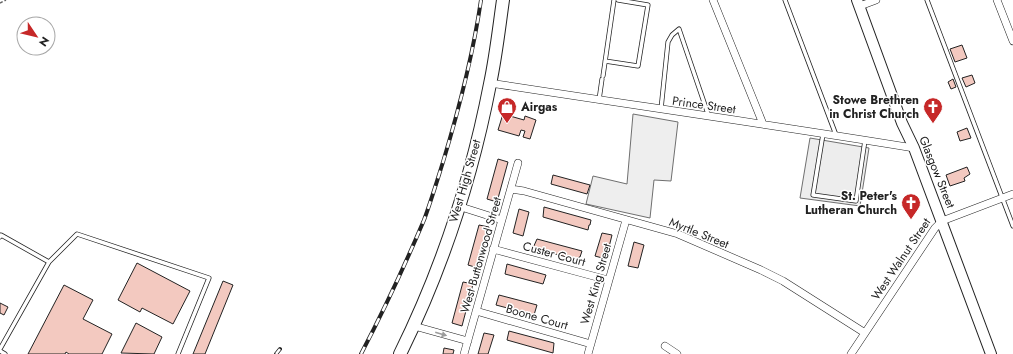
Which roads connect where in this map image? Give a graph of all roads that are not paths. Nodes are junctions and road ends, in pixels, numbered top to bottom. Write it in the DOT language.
graph roads {
  1 [pos="503,0"];
  2 [pos="614,0"];
  3 [pos="618,0"];
  4 [pos="713,0"];
  5 [pos="785,0"];
  6 [pos="876,0"];
  7 [pos="927,0"];
  8 [pos="997,0"];
  9 [pos="858,3"];
  10 [pos="1013,41"];
  11 [pos="605,61"];
  12 [pos="490,83"];
  13 [pos="599,100"];
  14 [pos="660,110"];
  15 [pos="709,116"];
  16 [pos="763,124"];
  17 [pos="823,133"];
  18 [pos="836,136"];
  19 [pos="865,140"];
  20 [pos="914,148"];
  21 [pos="518,162"];
  22 [pos="511,189"];
  23 [pos="1013,194"];
  24 [pos="1002,198"];
  25 [pos="458,206"];
  26 [pos="502,220"];
  27 [pos="626,220"];
  28 [pos="942,221"];
  29 [pos="1013,226"];
  30 [pos="0,237"];
  31 [pos="493,250"];
  32 [pos="49,262"];
  33 [pos="608,280"];
  34 [pos="476,311"];
  35 [pos="414,326"];
  36 [pos="865,333"];
  37 [pos="468,342"];
  38 [pos="591,344"];
  39 [pos="665,346"];
  40 [pos="0,350"];
  41 [pos="5,354"];
  42 [pos="178,354"];
  43 [pos="400,354"];
  44 [pos="464,354"];
  45 [pos="588,354"];
  46 [pos="676,354"];
  47 [pos="850,354"];
  48 [pos="991,354"];
  1 -- 12 [label="main road, West High Street"];
  2 -- 11 [label="lane"];
  3 -- 11 [label="lane"];
  4 -- 16 [label="street"];
  5 -- 18 [label="lane"];
  6 -- 9 [label="street"];
  7 -- 24 [label="lane"];
  8 -- 10 [label="street"];
  9 -- 20 [label="street, Glasgow Street"];
  11 -- 13 [label="lane"];
  12 -- 13 [label="street, Prince Street"];
  12 -- 25 [label="main road, West High Street"];
  13 -- 14 [label="street, Prince Street"];
  14 -- 15 [label="street, Prince Street"];
  14 -- 15 [label="lane"];
  15 -- 16 [label="street, Prince Street"];
  16 -- 17 [label="street, Prince Street"];
  17 -- 18 [label="street, Prince Street"];
  17 -- 19 [label="lane"];
  18 -- 19 [label="street, Prince Street"];
  19 -- 20 [label="street, Prince Street"];
  20 -- 28 [label="street, Glasgow Street"];
  21 -- 22 [label="street, West Buttonwood Street"];
  22 -- 26 [label="street, West Buttonwood Street"];
  22 -- 27 [label="street, Myrtle Street"];
  23 -- 24 [label="street, West Walnut Street"];
  24 -- 28 [label="street, West Walnut Street"];
  24 -- 29 [label="lane"];
  25 -- 26 [label="street"];
  25 -- 35 [label="main road, West High Street"];
  26 -- 31 [label="street, West Buttonwood Street"];
  27 -- 33 [label="street, West King Street"];
  27 -- 36 [label="street, Myrtle Street"];
  28 -- 36 [label="street, West Walnut Street"];
  28 -- 48 [label="street, Glasgow Street"];
  30 -- 32 [label="lane"];
  31 -- 33 [label="street, Custer Court"];
  31 -- 34 [label="street, West Buttonwood Street"];
  32 -- 40 [label="lane"];
  32 -- 42 [label="lane"];
  33 -- 38 [label="street, West King Street"];
  34 -- 37 [label="street, West Buttonwood Street"];
  34 -- 38 [label="street, Boone Court"];
  35 -- 37 [label="street, one-way"];
  35 -- 43 [label="main road, West High Street"];
  36 -- 47 [label="street, West Walnut Street"];
  37 -- 44 [label="street, West Buttonwood Street"];
  38 -- 45 [label="street, West King Street"];
  39 -- 46 [label="street"];
  40 -- 41 [label="lane"];
}
